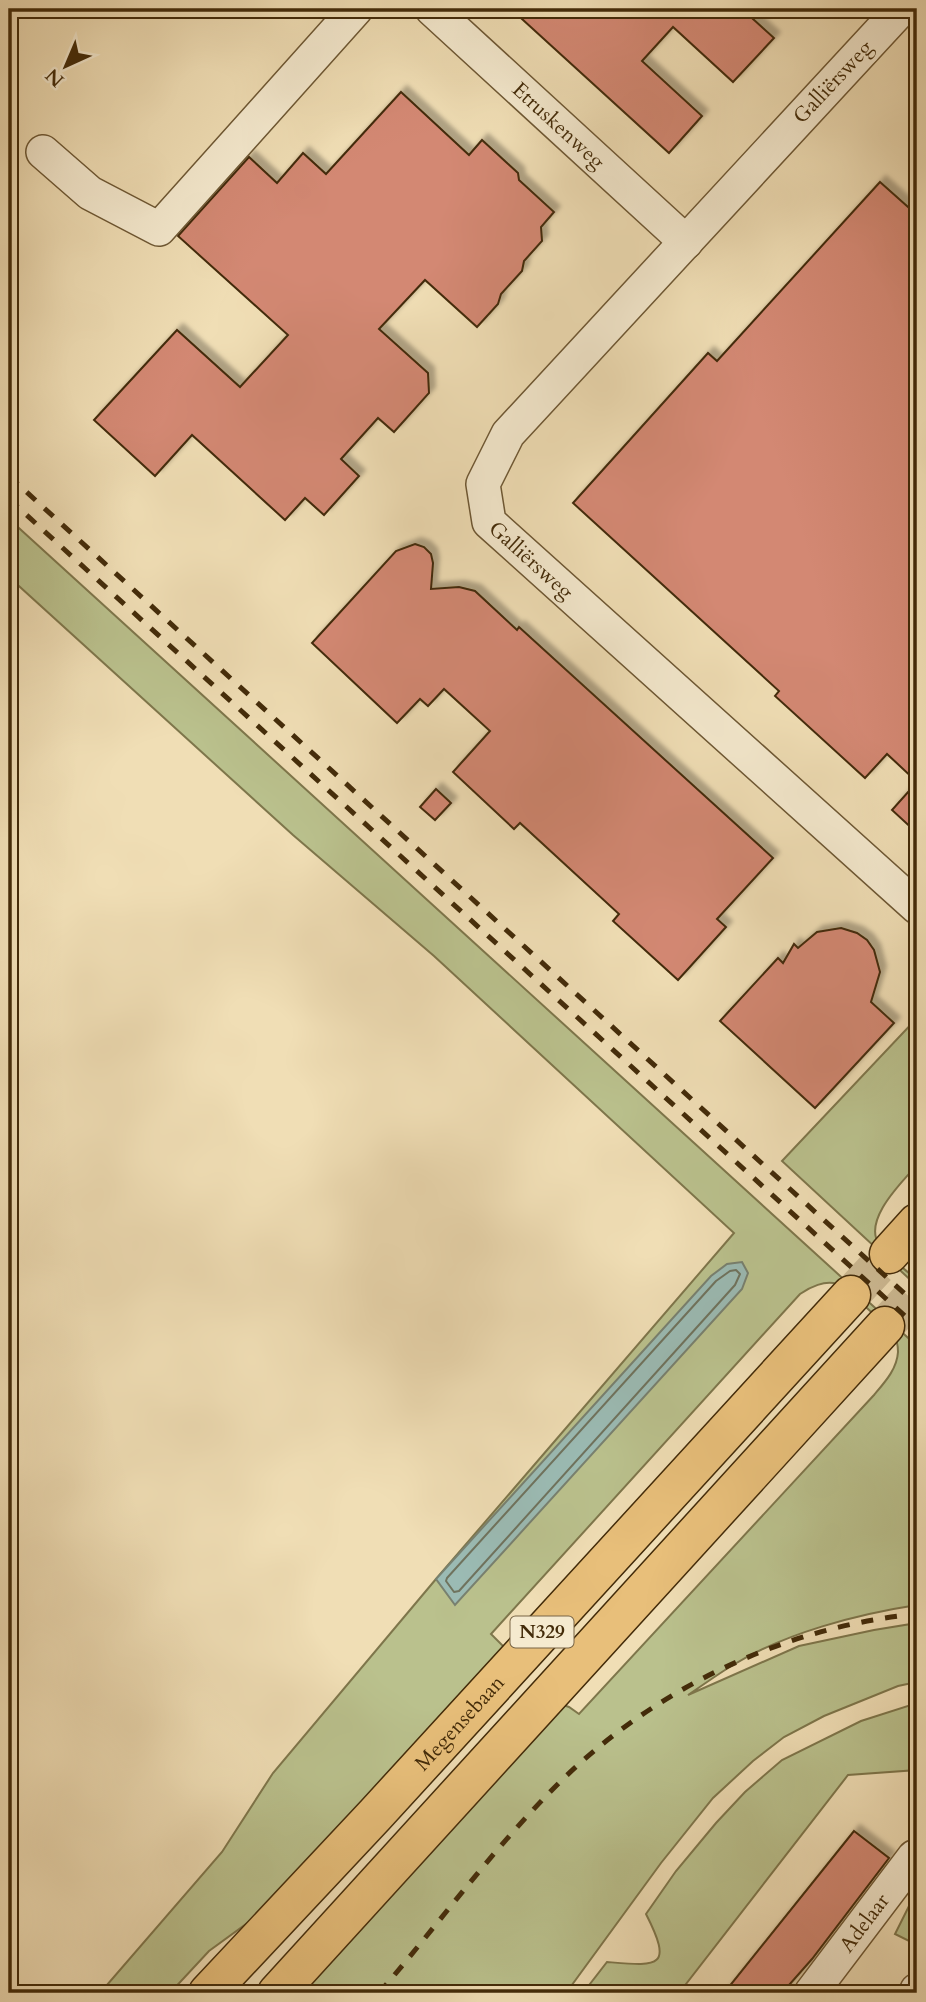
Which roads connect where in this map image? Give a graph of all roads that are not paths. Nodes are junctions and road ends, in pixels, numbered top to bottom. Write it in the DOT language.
graph roads {
  1 [pos="356,9"];
  2 [pos="432,9"];
  3 [pos="901,9"];
  4 [pos="43,152"];
  5 [pos="686,242"];
  6 [pos="917,907"];
  7 [pos="917,1223"];
  8 [pos="889,1254"];
  9 [pos="851,1295"];
  10 [pos="885,1326"];
  11 [pos="917,1858"];
  12 [pos="208,1993"];
  13 [pos="277,1993"];
  14 [pos="811,1993"];
  1 -- 4 [label="street"];
  2 -- 5 [label="street, Etruskenweg"];
  3 -- 5 [label="street, Galliërsweg"];
  5 -- 6 [label="street, Galliërsweg"];
  7 -- 8 [label="main road"];
  9 -- 12 [label="main road, Megensebaan / N329"];
  10 -- 13 [label="main road, N329"];
  11 -- 14 [label="street, Adelaar"];
}
